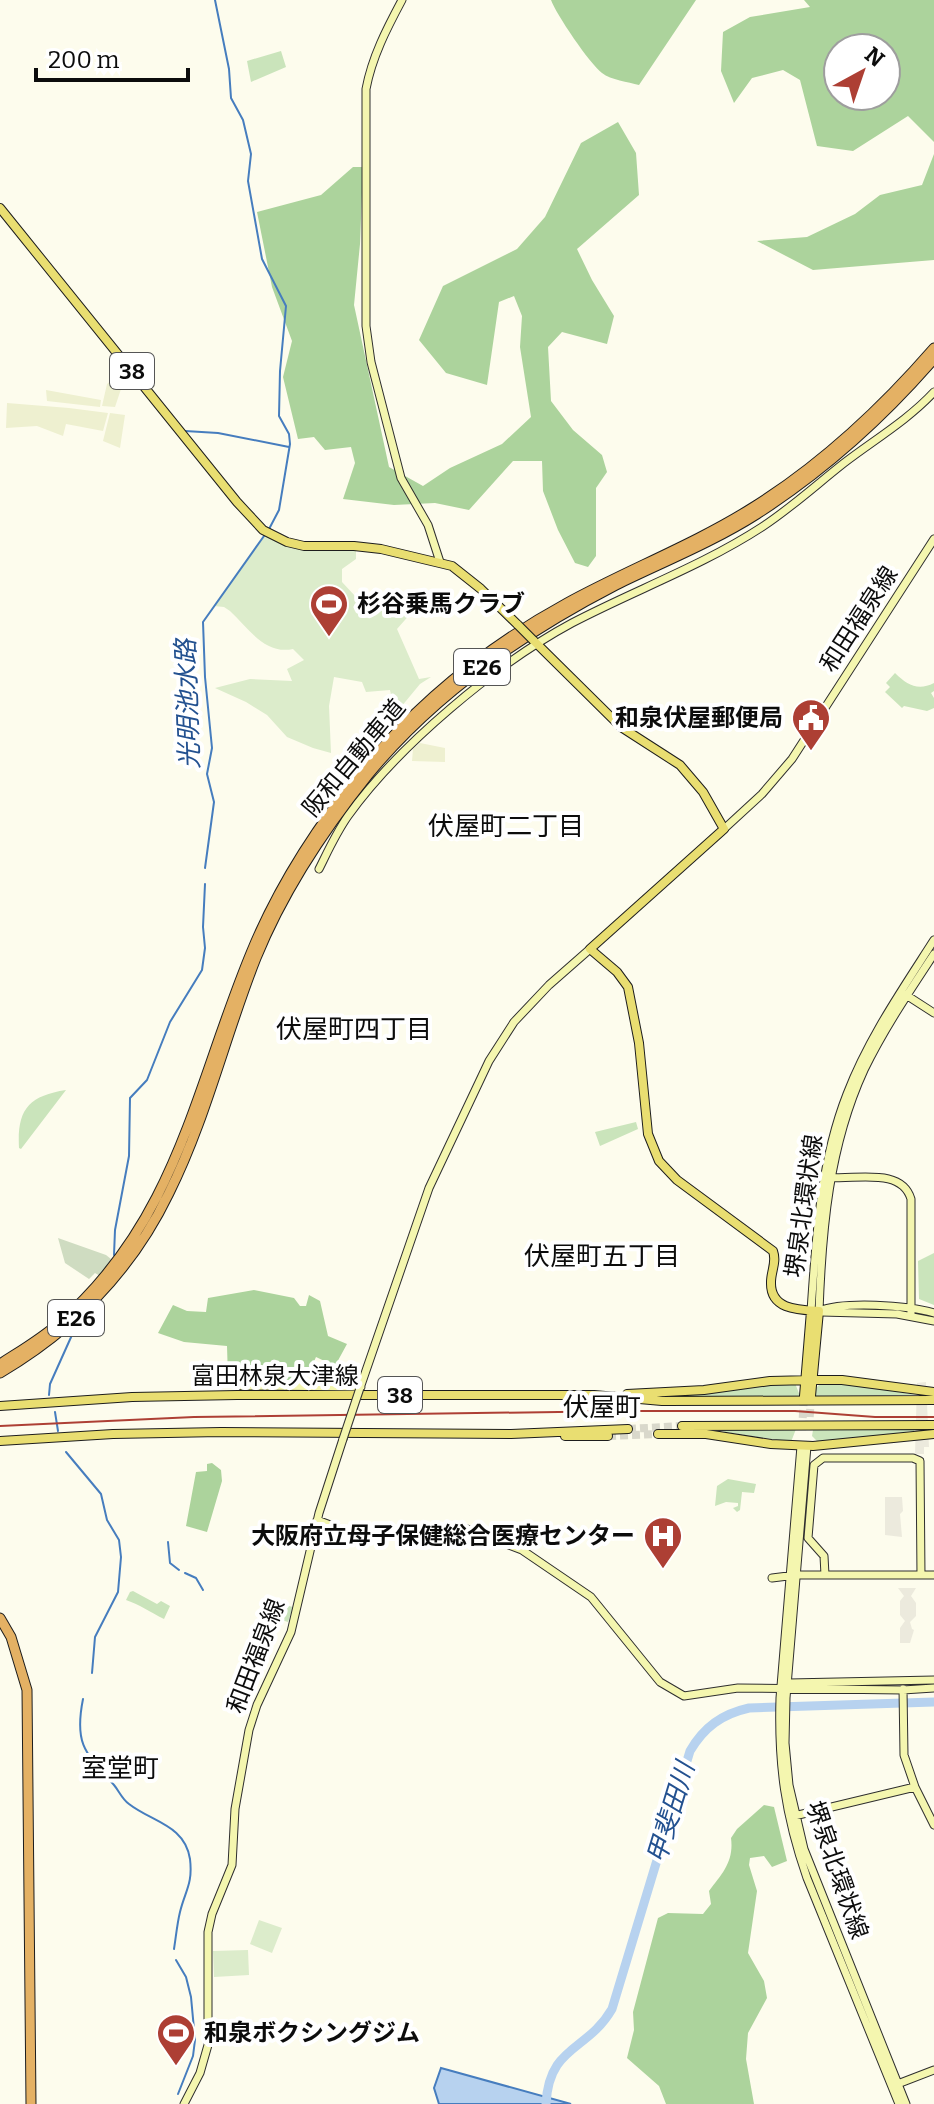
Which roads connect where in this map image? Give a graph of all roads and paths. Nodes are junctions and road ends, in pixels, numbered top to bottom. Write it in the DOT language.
graph roads {
  1 [pos="402,0"];
  2 [pos="0,208"];
  3 [pos="934,348"];
  4 [pos="934,359"];
  5 [pos="934,392"];
  6 [pos="934,539"];
  7 [pos="440,562"];
  8 [pos="535,642"];
  9 [pos="724,829"];
  10 [pos="319,869"];
  11 [pos="934,940"];
  12 [pos="590,949"];
  13 [pos="934,954"];
  14 [pos="904,994"];
  15 [pos="934,1013"];
  16 [pos="827,1177"];
  17 [pos="170,1183"];
  18 [pos="135,1245"];
  19 [pos="815,1311"];
  20 [pos="911,1311"];
  21 [pos="934,1313"];
  22 [pos="934,1321"];
  23 [pos="0,1364"];
  24 [pos="0,1373"];
  25 [pos="809,1380"];
  26 [pos="242,1386"];
  27 [pos="360,1388"];
  28 [pos="934,1392"];
  29 [pos="594,1395"];
  30 [pos="916,1395"];
  31 [pos="808,1396"];
  32 [pos="934,1400"];
  33 [pos="0,1408"];
  34 [pos="934,1425"];
  35 [pos="682,1426"];
  36 [pos="628,1429"];
  37 [pos="805,1430"];
  38 [pos="915,1430"];
  39 [pos="511,1434"];
  40 [pos="658,1434"];
  41 [pos="934,1434"];
  42 [pos="608,1436"];
  43 [pos="3,1440"];
  44 [pos="804,1446"];
  45 [pos="317,1520"];
  46 [pos="825,1575"];
  47 [pos="921,1575"];
  48 [pos="934,1575"];
  49 [pos="793,1576"];
  50 [pos="772,1578"];
  51 [pos="0,1618"];
  52 [pos="934,1680"];
  53 [pos="786,1687"];
  54 [pos="934,1688"];
  55 [pos="903,1690"];
  56 [pos="915,1787"];
  57 [pos="791,1816"];
  58 [pos="934,1825"];
  59 [pos="934,2070"];
  60 [pos="895,2085"];
  61 [pos="31,2104"];
  62 [pos="184,2104"];
  63 [pos="899,2104"];
  64 [pos="906,2104"];
  1 -- 7 [label="street"];
  2 -- 7 [label="main road, 38"];
  3 -- 17 [label="highway, 阪和自動車道 / E26"];
  4 -- 17 [label="highway, 阪和自動車道 / E26"];
  5 -- 8 [label="street"];
  6 -- 9 [label="street, 和田福泉線"];
  7 -- 8 [label="main road, 38, bridge"];
  8 -- 9 [label="main road, 38"];
  8 -- 10 [label="street"];
  9 -- 12 [label="main road"];
  11 -- 14 [label="street, 堺泉北環状線"];
  12 -- 19 [label="main road"];
  12 -- 27 [label="street, 和田福泉線"];
  13 -- 14 [label="street, 堺泉北環状線"];
  14 -- 15 [label="street"];
  14 -- 16 [label="street, 堺泉北環状線"];
  16 -- 19 [label="street, 堺泉北環状線"];
  16 -- 20 [label="street"];
  17 -- 18 [label="highway, 阪和自動車道 / E26"];
  18 -- 23 [label="highway, 阪和自動車道 / E26"];
  18 -- 24 [label="highway, 阪和自動車道 / E26"];
  19 -- 20 [label="street"];
  19 -- 25 [label="main road"];
  20 -- 21 [label="street"];
  20 -- 22 [label="street"];
  25 -- 29 [label="main road"];
  25 -- 30 [label="main road"];
  25 -- 31 [label="main road"];
  26 -- 27 [label="street"];
  27 -- 45 [label="street, 和田福泉線, bridge"];
  28 -- 30 [label="main road"];
  29 -- 30 [label="main road, 富田林泉大津線 / 38"];
  29 -- 33 [label="main road, 富田林泉大津線 / 38"];
  30 -- 32 [label="main road, 富田林泉大津線 / 38"];
  34 -- 38 [label="main road"];
  35 -- 38 [label="main road"];
  36 -- 39 [label="main road, 38"];
  37 -- 44 [label="main road"];
  38 -- 41 [label="main road"];
  38 -- 44 [label="main road"];
  39 -- 42 [label="main road"];
  39 -- 43 [label="main road, 38"];
  40 -- 44 [label="main road"];
  44 -- 49 [label="street, 堺泉北環状線"];
  45 -- 53 [label="street"];
  45 -- 62 [label="street, 和田福泉線"];
  46 -- 47 [label="street"];
  46 -- 47 [label="street"];
  46 -- 49 [label="street"];
  47 -- 48 [label="street"];
  49 -- 50 [label="street"];
  49 -- 53 [label="street, 堺泉北環状線"];
  51 -- 61 [label="highway"];
  52 -- 55 [label="street"];
  53 -- 55 [label="street"];
  53 -- 57 [label="street, 堺泉北環状線"];
  54 -- 55 [label="street"];
  55 -- 56 [label="street"];
  56 -- 57 [label="street"];
  56 -- 58 [label="street"];
  57 -- 60 [label="street, 堺泉北環状線"];
  59 -- 60 [label="street"];
  60 -- 63 [label="street, 堺泉北環状線"];
  60 -- 64 [label="street, 堺泉北環状線"];
}
